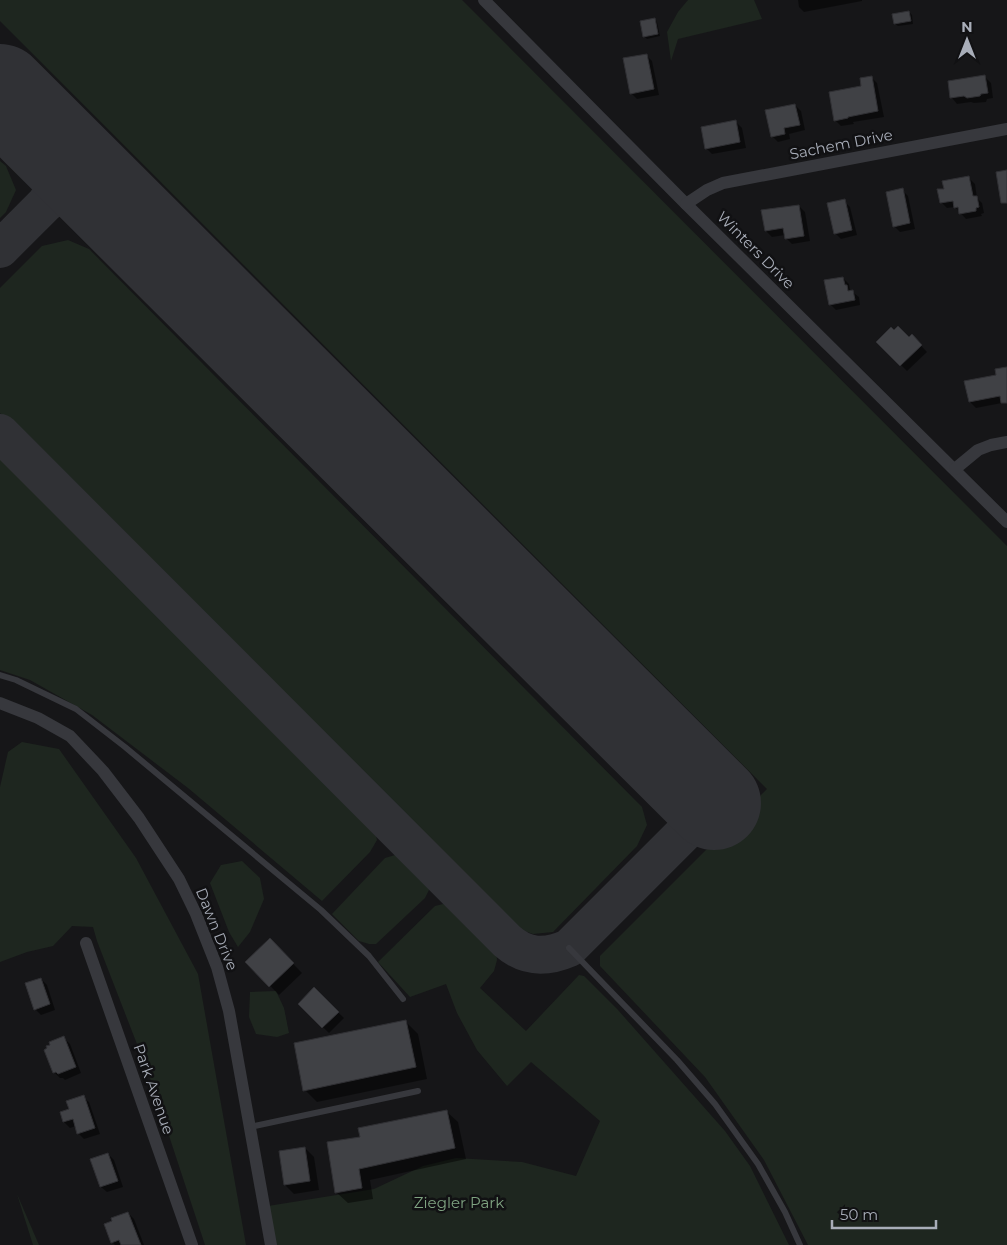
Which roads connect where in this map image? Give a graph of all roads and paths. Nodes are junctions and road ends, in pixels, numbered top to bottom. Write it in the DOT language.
graph roads {
  1 [pos="484,0"];
  2 [pos="1007,129"];
  3 [pos="686,204"];
  4 [pos="1007,442"];
  5 [pos="955,469"];
  6 [pos="1007,522"];
  7 [pos="0,675"];
  8 [pos="0,703"];
  9 [pos="86,943"];
  10 [pos="568,948"];
  11 [pos="403,999"];
  12 [pos="418,1091"];
  13 [pos="250,1127"];
  14 [pos="192,1245"];
  15 [pos="271,1245"];
  16 [pos="800,1245"];
  1 -- 3 [label="street, Winters Drive"];
  2 -- 3 [label="street, Sachem Drive"];
  3 -- 5 [label="street, Winters Drive"];
  4 -- 5 [label="street"];
  5 -- 6 [label="street, Winters Drive"];
  7 -- 11 [label="lane"];
  8 -- 13 [label="street, Dawn Drive"];
  9 -- 14 [label="street, Park Avenue"];
  10 -- 16 [label="lane"];
  12 -- 13 [label="lane"];
  13 -- 15 [label="street, Dawn Drive"];
}
